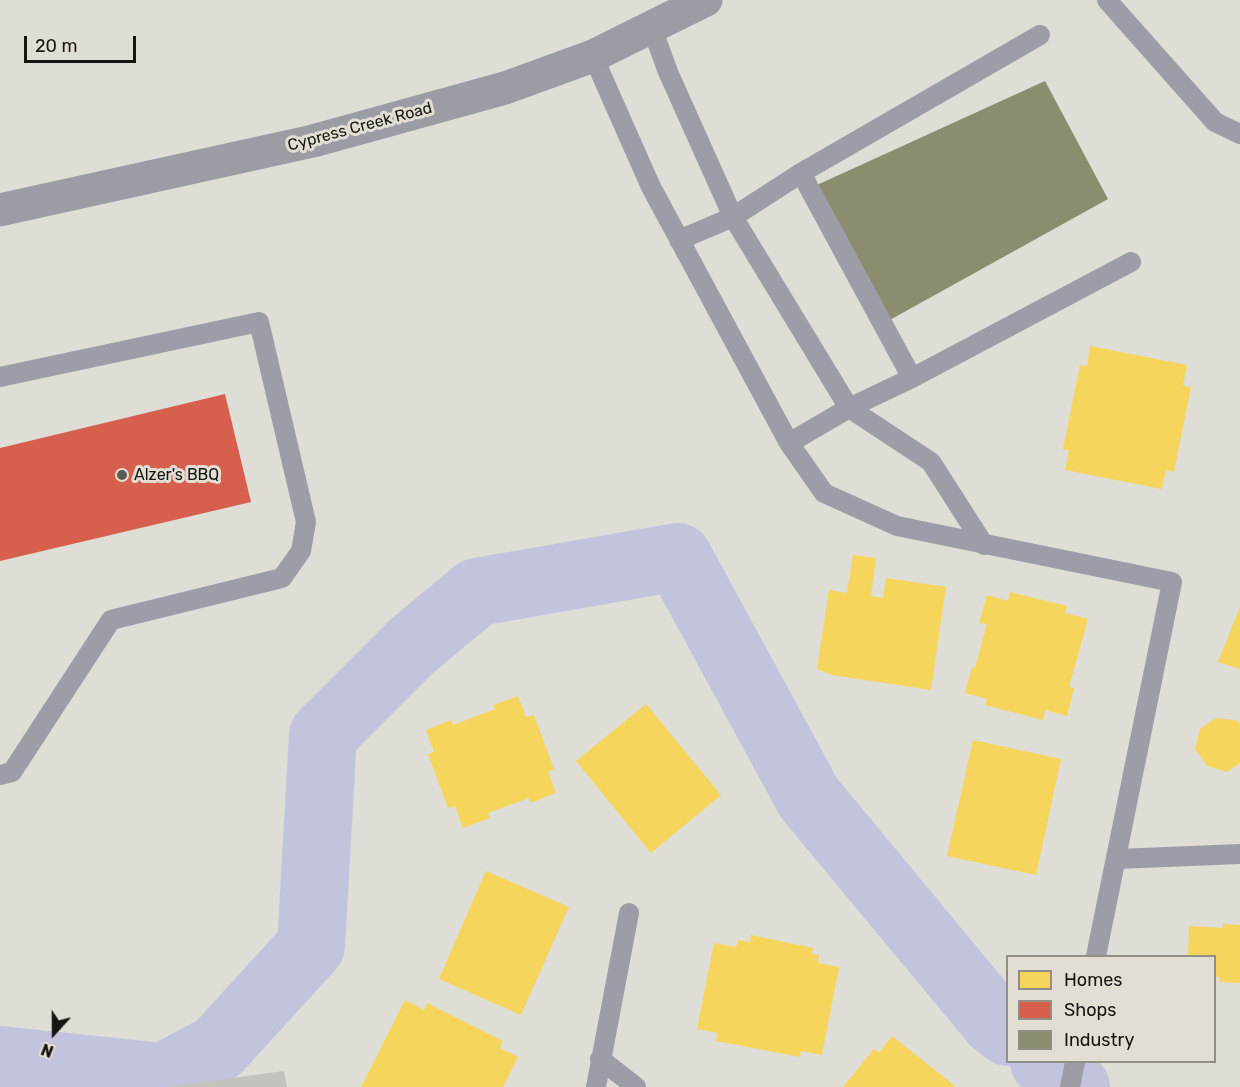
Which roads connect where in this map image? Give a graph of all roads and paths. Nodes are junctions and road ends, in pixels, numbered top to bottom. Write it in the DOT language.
graph roads {
  1 [pos="706,0"];
  2 [pos="1107,0"];
  3 [pos="652,28"];
  4 [pos="1040,35"];
  5 [pos="593,56"];
  6 [pos="1240,135"];
  7 [pos="801,173"];
  8 [pos="0,210"];
  9 [pos="733,217"];
  10 [pos="680,240"];
  11 [pos="1131,262"];
  12 [pos="0,377"];
  13 [pos="912,378"];
  14 [pos="849,408"];
  15 [pos="789,442"];
  16 [pos="984,545"];
  17 [pos="0,775"];
  18 [pos="1240,854"];
  19 [pos="1117,860"];
  20 [pos="629,913"];
  21 [pos="1096,955"];
  22 [pos="600,1059"];
  23 [pos="1075,1063"];
  24 [pos="596,1087"];
  25 [pos="636,1087"];
  26 [pos="1070,1087"];
  1 -- 3 [label="main road, Cypress Creek Road"];
  2 -- 6 [label="lane"];
  3 -- 5 [label="main road, Cypress Creek Road"];
  3 -- 9 [label="lane"];
  4 -- 7 [label="lane"];
  5 -- 8 [label="main road, Cypress Creek Road"];
  5 -- 10 [label="lane"];
  7 -- 9 [label="lane"];
  7 -- 13 [label="lane"];
  9 -- 10 [label="lane"];
  9 -- 14 [label="lane"];
  10 -- 15 [label="lane"];
  11 -- 13 [label="lane"];
  12 -- 17 [label="lane"];
  13 -- 14 [label="lane"];
  14 -- 15 [label="lane"];
  14 -- 16 [label="lane"];
  15 -- 16 [label="lane"];
  16 -- 19 [label="lane"];
  18 -- 19 [label="lane"];
  19 -- 21 [label="lane"];
  20 -- 22 [label="lane"];
  22 -- 24 [label="lane"];
  22 -- 25 [label="lane"];
  23 -- 26 [label="lane"];
}
